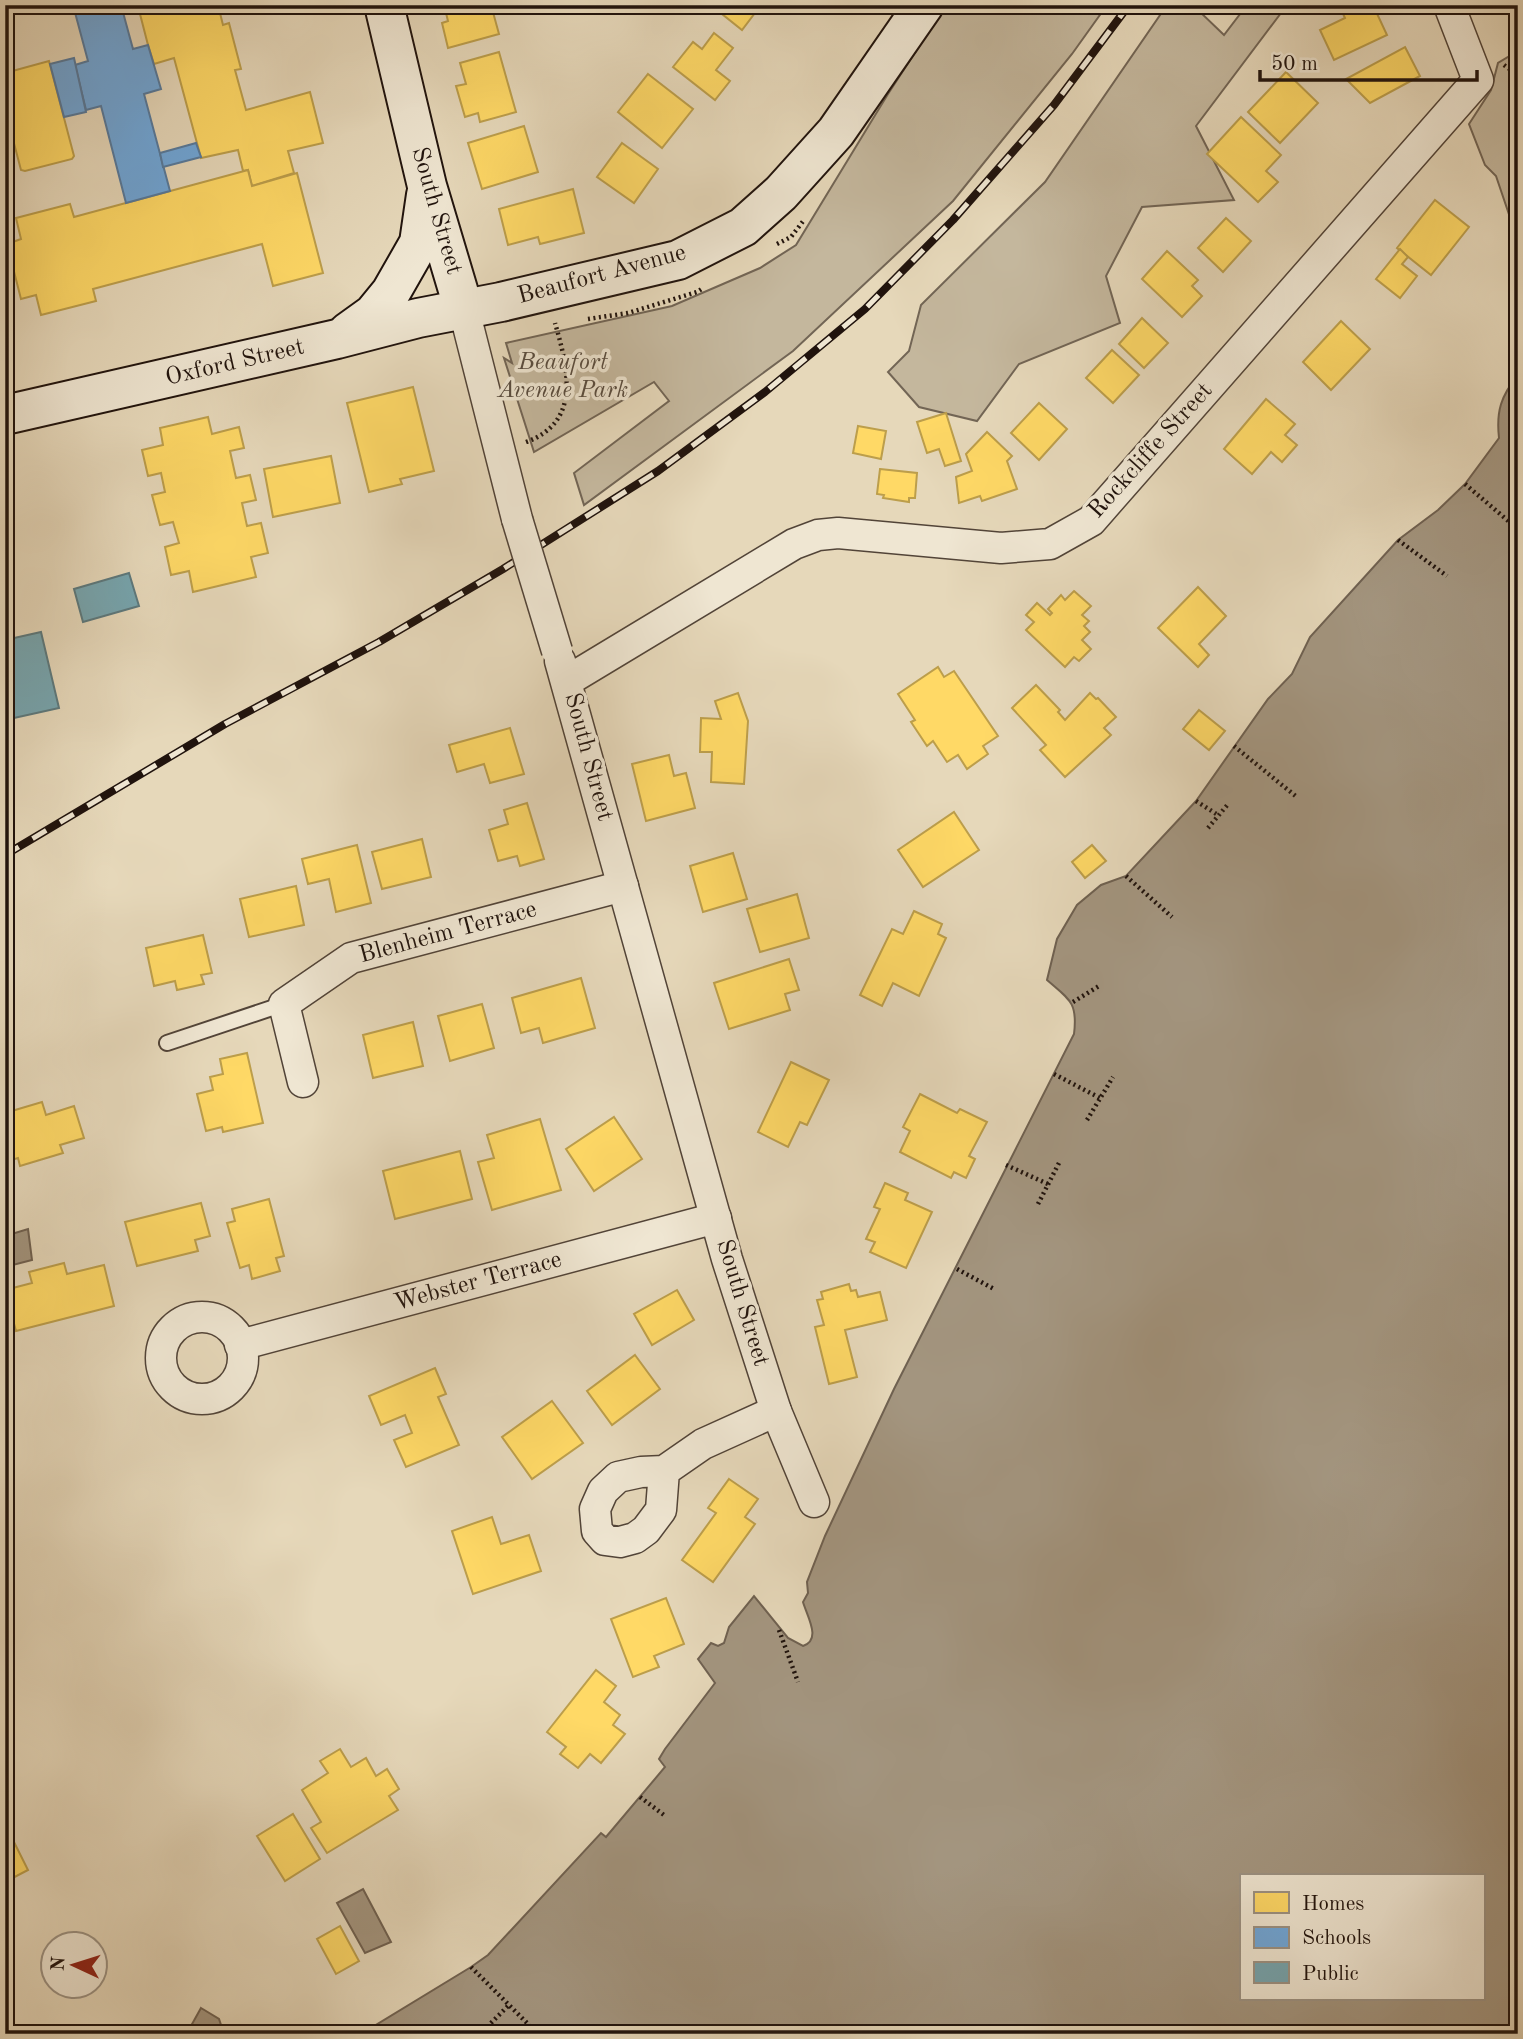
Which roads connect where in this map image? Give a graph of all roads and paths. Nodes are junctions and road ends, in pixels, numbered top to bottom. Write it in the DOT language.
graph roads {
  1 [pos="384,5"];
  2 [pos="923,5"];
  3 [pos="1449,5"];
  4 [pos="1512,71"];
  5 [pos="1518,83"];
  6 [pos="427,186"];
  7 [pos="464,310"];
  8 [pos="555,323"];
  9 [pos="337,339"];
  10 [pos="5,415"];
  11 [pos="500,451"];
  12 [pos="1465,484"];
  13 [pos="1513,524"];
  14 [pos="1398,540"];
  15 [pos="1447,576"];
  16 [pos="567,681"];
  17 [pos="1234,746"];
  18 [pos="1298,798"];
  19 [pos="1196,801"];
  20 [pos="1229,803"];
  21 [pos="1218,816"];
  22 [pos="1208,828"];
  23 [pos="1126,876"];
  24 [pos="623,886"];
  25 [pos="1172,916"];
  26 [pos="1099,986"];
  27 [pos="1073,1002"];
  28 [pos="284,1004"];
  29 [pos="167,1044"];
  30 [pos="1054,1074"];
  31 [pos="1113,1077"];
  32 [pos="303,1082"];
  33 [pos="1100,1098"];
  34 [pos="1087,1120"];
  35 [pos="1059,1163"];
  36 [pos="1006,1165"];
  37 [pos="1048,1184"];
  38 [pos="1038,1204"];
  39 [pos="716,1218"];
  40 [pos="957,1269"];
  41 [pos="994,1289"];
  42 [pos="240,1345"];
  43 [pos="776,1411"];
  44 [pos="664,1471"];
  45 [pos="814,1502"];
  46 [pos="779,1630"];
  47 [pos="798,1682"];
  48 [pos="639,1797"];
  49 [pos="664,1815"];
  50 [pos="471,1968"];
  51 [pos="510,2004"];
  52 [pos="487,2027"];
  53 [pos="527,2034"];
  1 -- 6 [label="main road, South Street"];
  2 -- 7 [label="main road, Beaufort Avenue"];
  3 -- 16 [label="street, Rockcliffe Street"];
  4 -- 5 [label="path"];
  6 -- 7 [label="main road, South Street"];
  6 -- 9 [label="main road"];
  7 -- 9 [label="main road, Oxford Street"];
  7 -- 11 [label="street, South Street"];
  8 -- 11 [label="path"];
  9 -- 10 [label="main road, Oxford Street"];
  11 -- 16 [label="street, South Street, bridge"];
  12 -- 13 [label="path"];
  14 -- 15 [label="path"];
  16 -- 24 [label="street, South Street"];
  17 -- 18 [label="path"];
  19 -- 21 [label="path"];
  20 -- 21 [label="path"];
  21 -- 22 [label="path"];
  23 -- 25 [label="path"];
  24 -- 28 [label="street, Blenheim Terrace"];
  24 -- 39 [label="street, South Street"];
  26 -- 27 [label="path"];
  28 -- 29 [label="lane, Blenheim Terrace"];
  28 -- 32 [label="street"];
  30 -- 33 [label="path"];
  31 -- 33 [label="path"];
  33 -- 34 [label="path"];
  35 -- 37 [label="path"];
  36 -- 37 [label="path"];
  37 -- 38 [label="path"];
  39 -- 42 [label="street, Webster Terrace"];
  39 -- 43 [label="street, South Street"];
  40 -- 41 [label="path"];
  43 -- 44 [label="street"];
  43 -- 45 [label="street, South Street"];
  46 -- 47 [label="path"];
  48 -- 49 [label="path"];
  50 -- 51 [label="path"];
  51 -- 52 [label="path"];
  51 -- 53 [label="path"];
}
